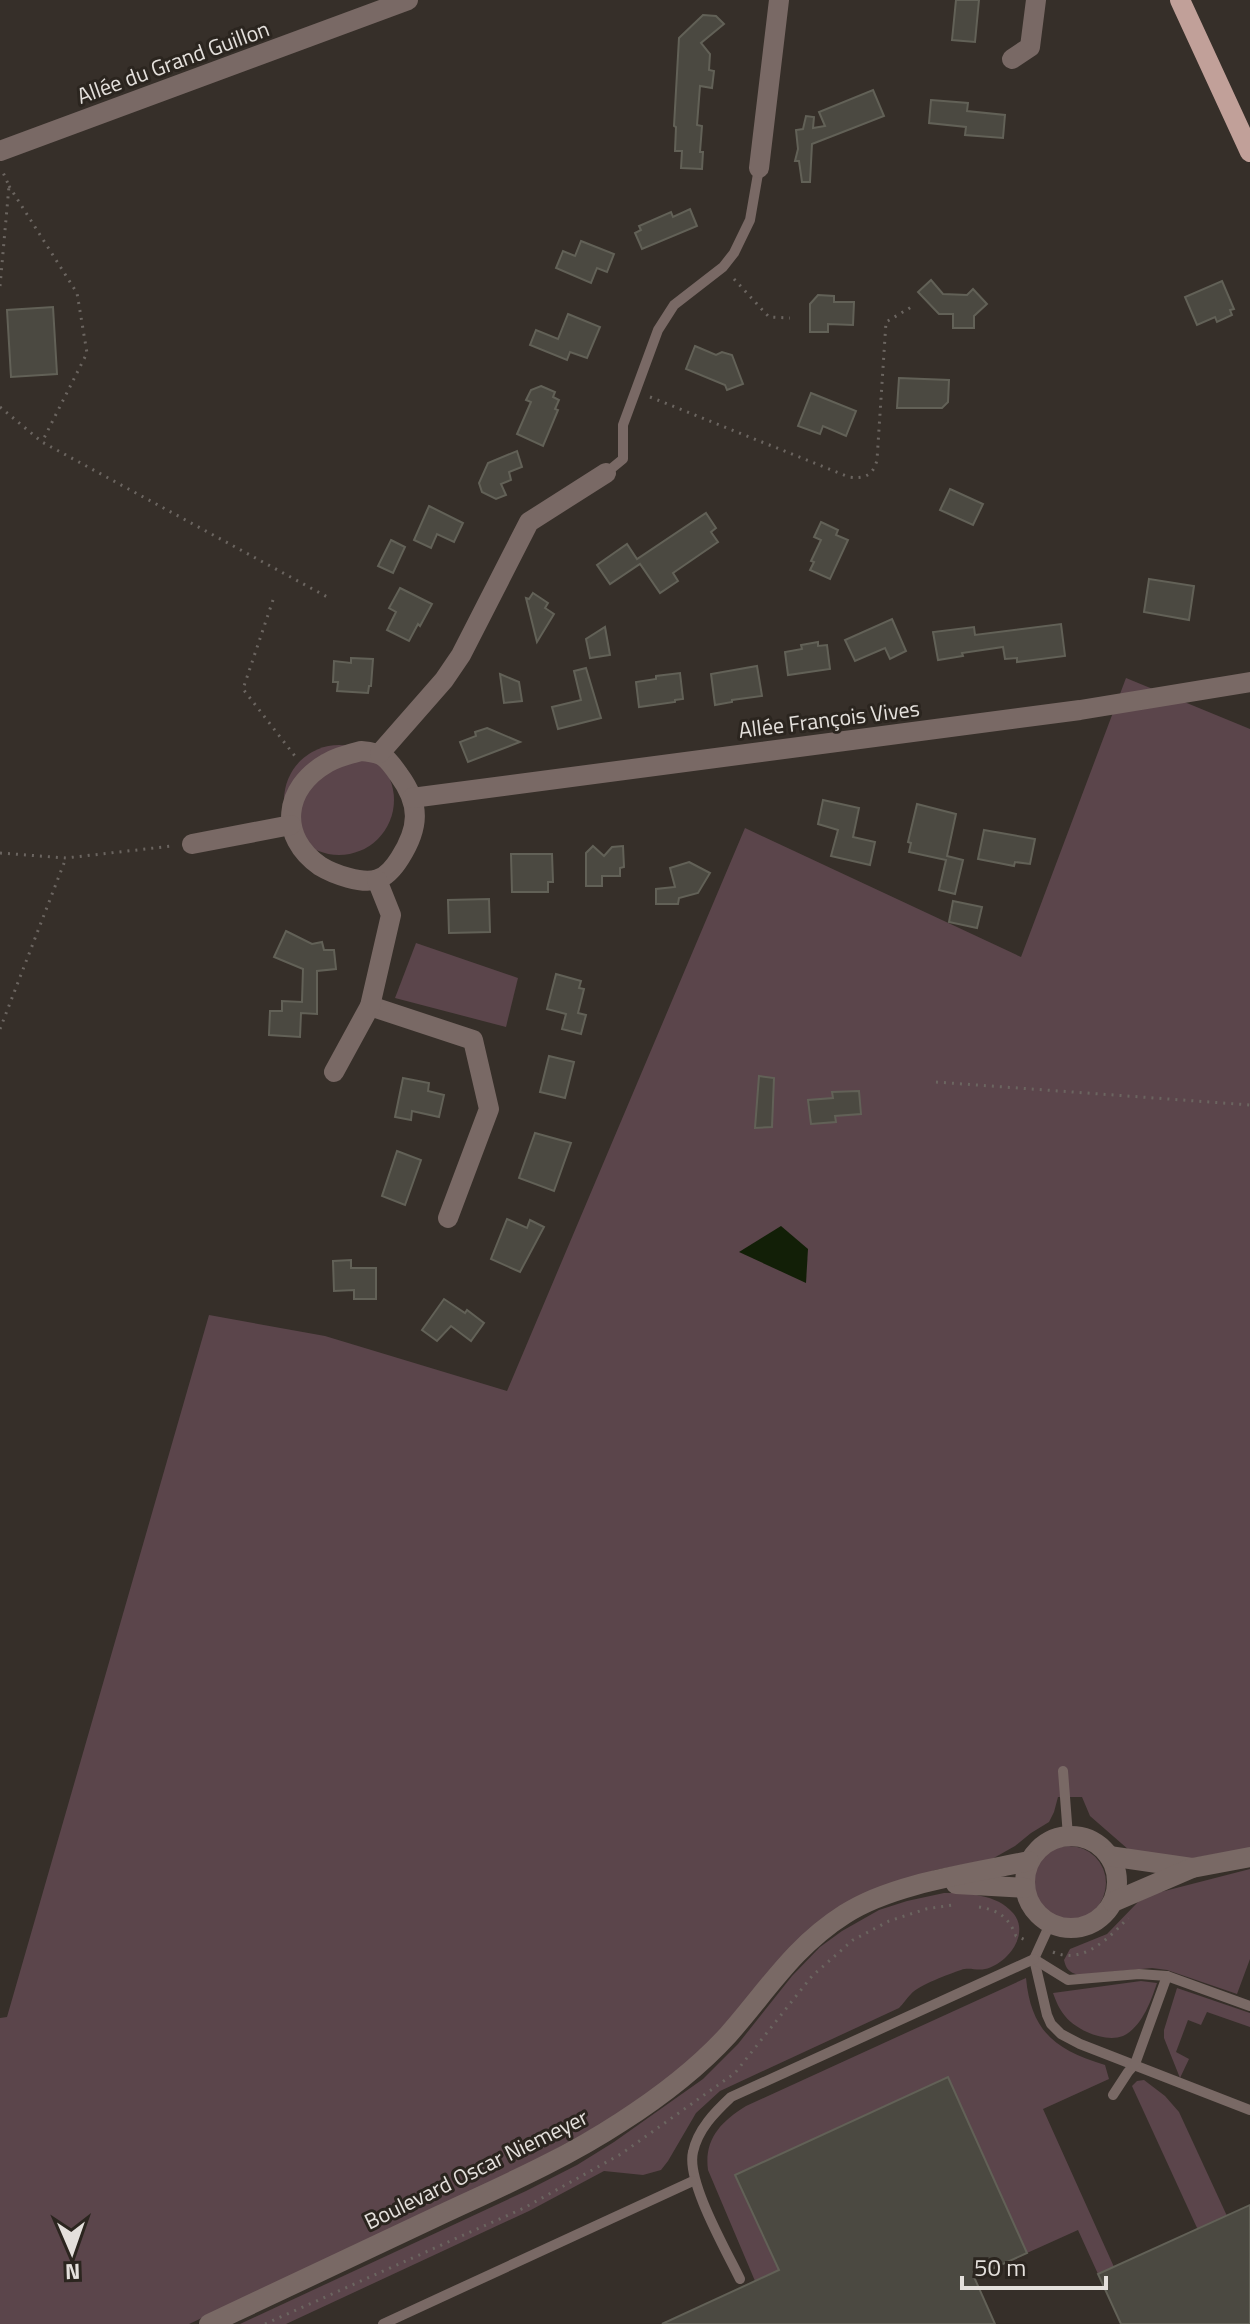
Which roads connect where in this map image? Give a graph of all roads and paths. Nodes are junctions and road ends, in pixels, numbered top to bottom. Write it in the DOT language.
graph roads {
  1 [pos="408,0"];
  2 [pos="779,0"];
  3 [pos="1036,0"];
  4 [pos="1180,0"];
  5 [pos="1012,59"];
  6 [pos="0,151"];
  7 [pos="1250,152"];
  8 [pos="0,167"];
  9 [pos="759,168"];
  10 [pos="9,186"];
  11 [pos="723,267"];
  12 [pos="0,286"];
  13 [pos="913,306"];
  14 [pos="790,318"];
  15 [pos="636,391"];
  16 [pos="0,407"];
  17 [pos="42,442"];
  18 [pos="606,473"];
  19 [pos="331,599"];
  20 [pos="273,600"];
  21 [pos="1250,682"];
  22 [pos="380,753"];
  23 [pos="310,775"];
  24 [pos="412,798"];
  25 [pos="291,825"];
  26 [pos="192,844"];
  27 [pos="0,853"];
  28 [pos="66,858"];
  29 [pos="377,880"];
  30 [pos="370,1006"];
  31 [pos="0,1029"];
  32 [pos="334,1072"];
  33 [pos="936,1082"];
  34 [pos="1250,1105"];
  35 [pos="448,1218"];
  36 [pos="1063,1771"];
  37 [pos="1068,1836"];
  38 [pos="1109,1856"];
  39 [pos="1250,1857"];
  40 [pos="1029,1861"];
  41 [pos="1192,1868"];
  42 [pos="928,1883"];
  43 [pos="1025,1888"];
  44 [pos="1113,1902"];
  45 [pos="960,1903"];
  46 [pos="974,1906"];
  47 [pos="1133,1913"];
  48 [pos="1050,1924"];
  49 [pos="1040,1946"];
  50 [pos="1034,1959"];
  51 [pos="1167,1976"];
  52 [pos="1250,2006"];
  53 [pos="1135,2064"];
  54 [pos="1113,2095"];
  55 [pos="1250,2110"];
  56 [pos="693,2181"];
  57 [pos="740,2279"];
  58 [pos="209,2324"];
  59 [pos="265,2324"];
  60 [pos="383,2324"];
  1 -- 6 [label="street, Allée du Grand Guillon"];
  2 -- 9 [label="street"];
  3 -- 5 [label="street"];
  4 -- 7 [label="main road"];
  8 -- 10 [label="path"];
  9 -- 11 [label="lane"];
  10 -- 12 [label="path"];
  10 -- 17 [label="path"];
  11 -- 14 [label="path"];
  11 -- 15 [label="lane"];
  13 -- 15 [label="path"];
  15 -- 18 [label="lane"];
  16 -- 17 [label="path"];
  17 -- 19 [label="path"];
  18 -- 22 [label="street"];
  20 -- 23 [label="path"];
  21 -- 24 [label="street, Allée François Vives"];
  22 -- 23 [label="street"];
  22 -- 24 [label="street"];
  23 -- 25 [label="street"];
  24 -- 29 [label="street"];
  25 -- 26 [label="street"];
  25 -- 29 [label="street"];
  26 -- 28 [label="path"];
  27 -- 28 [label="path"];
  28 -- 31 [label="path"];
  29 -- 30 [label="street"];
  30 -- 32 [label="street"];
  30 -- 35 [label="street"];
  33 -- 34 [label="path"];
  36 -- 37 [label="lane"];
  37 -- 38 [label="street"];
  37 -- 40 [label="street"];
  38 -- 41 [label="street"];
  38 -- 44 [label="street"];
  39 -- 41 [label="street"];
  40 -- 42 [label="street, Boulevard Oscar Niemeyer"];
  40 -- 43 [label="street"];
  41 -- 44 [label="street"];
  42 -- 43 [label="street, Boulevard Oscar Niemeyer"];
  42 -- 58 [label="street, Boulevard Oscar Niemeyer"];
  43 -- 48 [label="street"];
  44 -- 48 [label="street"];
  45 -- 59 [label="path"];
  46 -- 49 [label="path"];
  47 -- 49 [label="path"];
  48 -- 49 [label="lane"];
  49 -- 50 [label="lane"];
  50 -- 51 [label="lane"];
  50 -- 53 [label="lane"];
  50 -- 56 [label="lane"];
  51 -- 52 [label="lane"];
  51 -- 53 [label="lane"];
  53 -- 54 [label="lane"];
  53 -- 55 [label="lane"];
  56 -- 57 [label="lane"];
  56 -- 60 [label="lane"];
}
